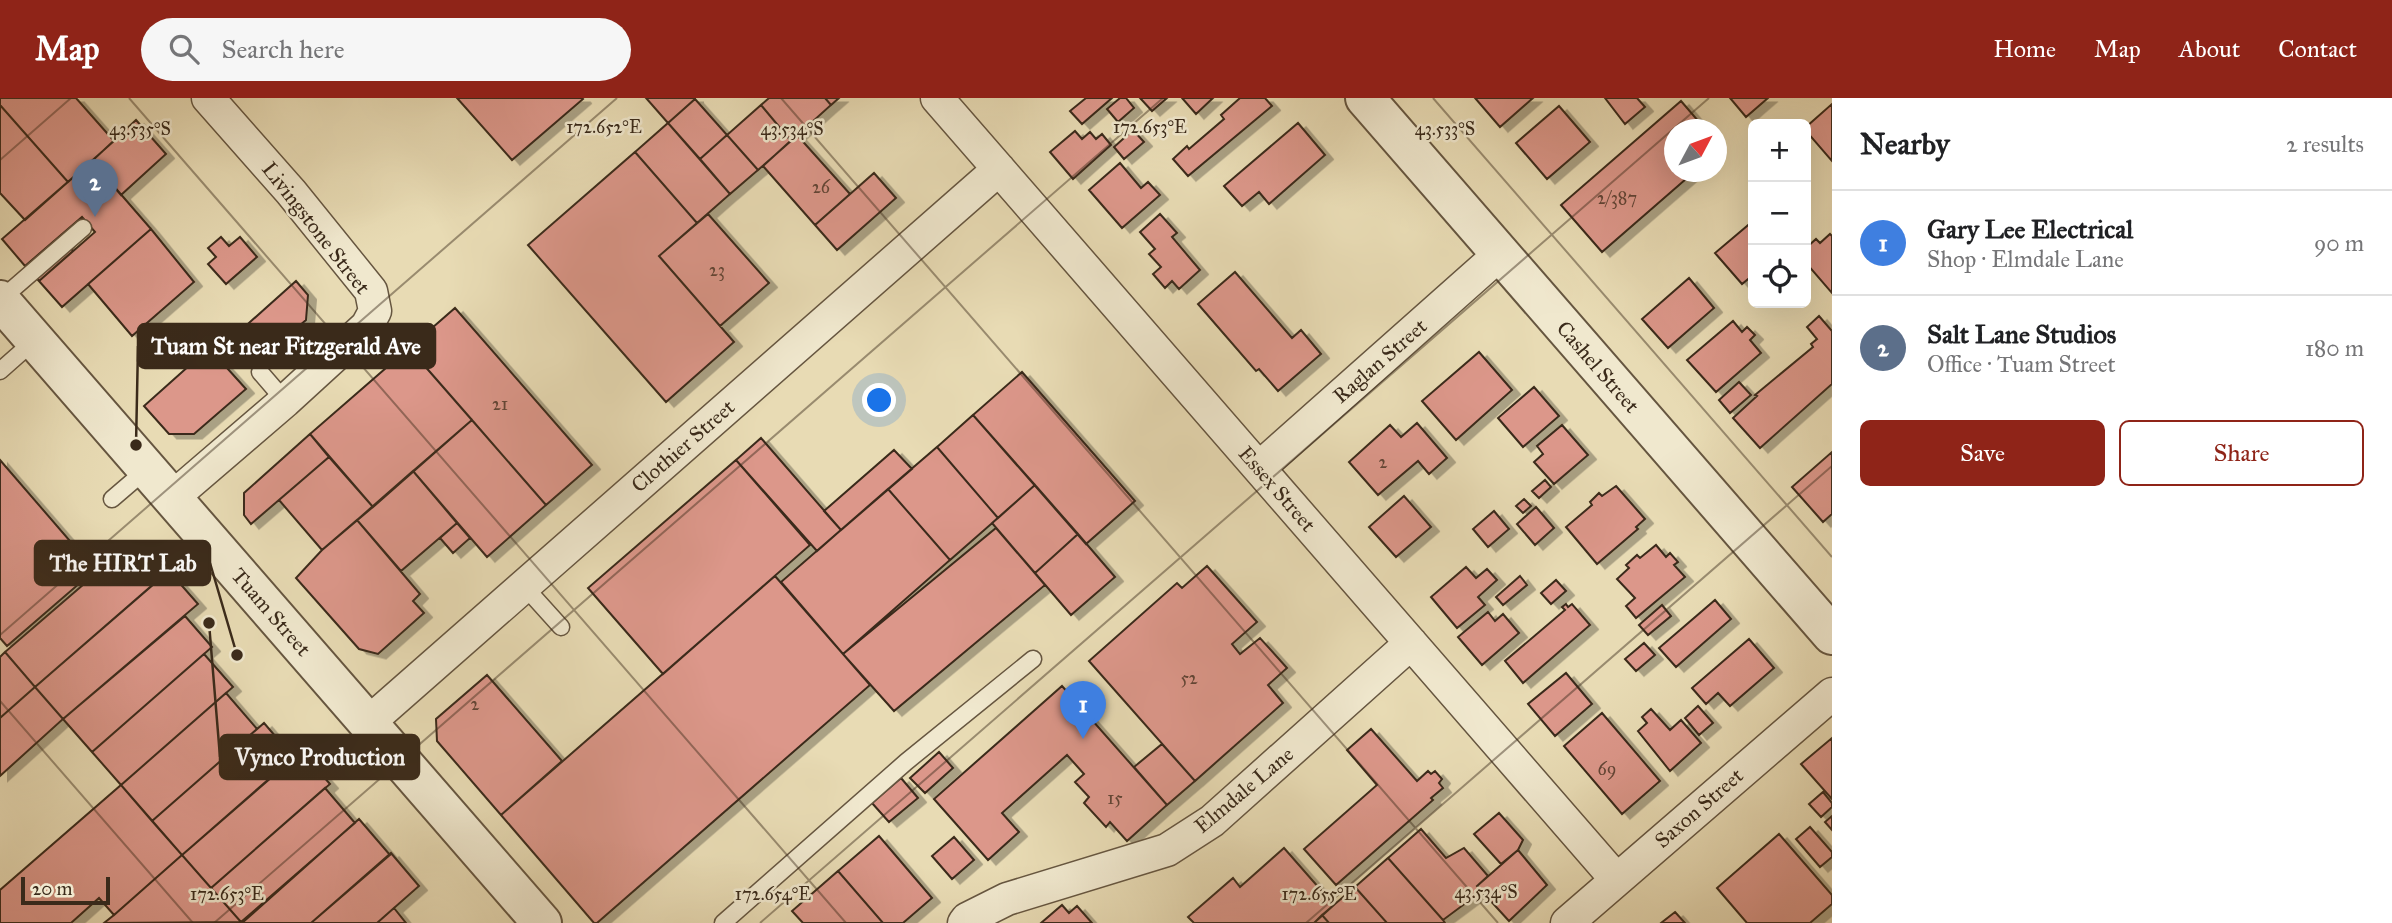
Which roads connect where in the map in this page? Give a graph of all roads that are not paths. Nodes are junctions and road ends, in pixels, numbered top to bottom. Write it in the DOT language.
graph roads {
  1 [pos="208,98"];
  2 [pos="937,98"];
  3 [pos="1364,98"];
  4 [pos="999,169"];
  5 [pos="83,228"];
  6 [pos="1500,254"];
  7 [pos="0,300"];
  8 [pos="35,340"];
  9 [pos="0,370"];
  10 [pos="260,372"];
  11 [pos="285,401"];
  12 [pos="1259,468"];
  13 [pos="148,470"];
  14 [pos="172,498"];
  15 [pos="112,499"];
  16 [pos="524,586"];
  17 [pos="561,627"];
  18 [pos="1832,635"];
  19 [pos="1411,643"];
  20 [pos="1033,659"];
  21 [pos="1832,694"];
  22 [pos="368,723"];
  23 [pos="1616,879"];
  24 [pos="542,923"];
  25 [pos="723,923"];
  26 [pos="964,923"];
  27 [pos="1567,923"];
  1 -- 11 [label="street, Livingstone Street"];
  2 -- 4 [label="street, Essex Street"];
  3 -- 6 [label="street, Cashel Street"];
  4 -- 12 [label="street, Essex Street"];
  4 -- 16 [label="street, Clothier Street"];
  5 -- 7 [label="lane"];
  6 -- 12 [label="street, Raglan Street"];
  6 -- 18 [label="street, Cashel Street"];
  7 -- 8 [label="street, Tuam Street"];
  8 -- 9 [label="lane"];
  8 -- 13 [label="street, Tuam Street"];
  10 -- 11 [label="lane"];
  11 -- 14 [label="street, Livingstone Street"];
  12 -- 19 [label="street, Essex Street"];
  13 -- 14 [label="street, Tuam Street"];
  13 -- 15 [label="lane"];
  14 -- 22 [label="street, Tuam Street"];
  16 -- 17 [label="lane"];
  16 -- 22 [label="street, Clothier Street"];
  19 -- 23 [label="street, Essex Street"];
  19 -- 26 [label="street, Elmdale Lane"];
  20 -- 25 [label="lane"];
  21 -- 23 [label="street, Saxon Street"];
  22 -- 24 [label="street, Tuam Street"];
  23 -- 27 [label="street, Saxon Street"];
}
